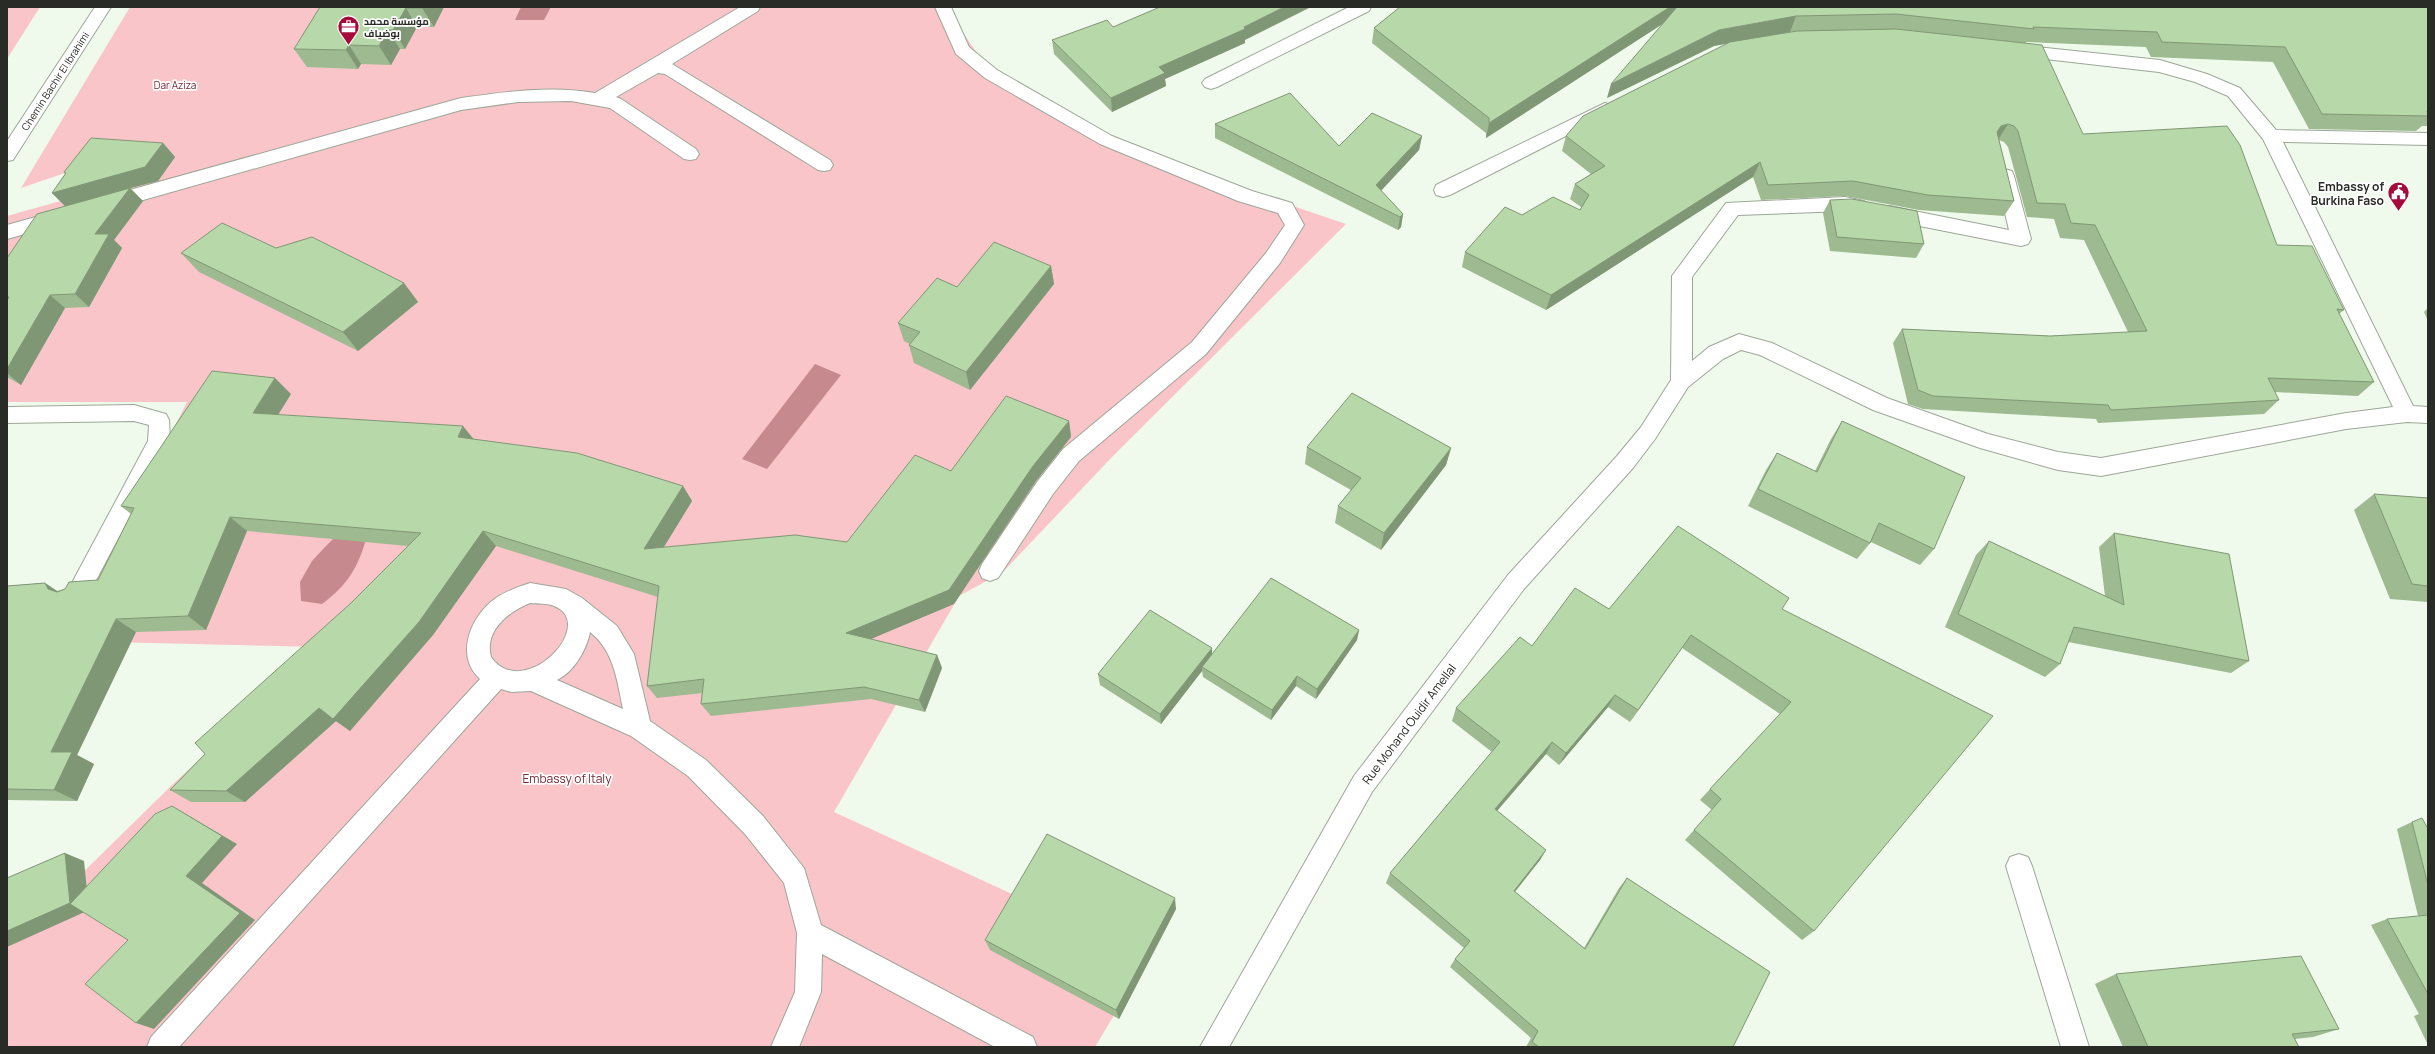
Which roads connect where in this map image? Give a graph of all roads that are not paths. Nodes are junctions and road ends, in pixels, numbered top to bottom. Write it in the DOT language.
graph roads {
  1 [pos="103,7"];
  2 [pos="752,7"];
  3 [pos="943,7"];
  4 [pos="1363,7"];
  5 [pos="1997,49"];
  6 [pos="655,67"];
  7 [pos="1211,83"];
  8 [pos="597,100"];
  9 [pos="1621,101"];
  10 [pos="2271,136"];
  11 [pos="2428,139"];
  12 [pos="690,154"];
  13 [pos="7,155"];
  14 [pos="2000,155"];
  15 [pos="824,165"];
  16 [pos="1443,190"];
  17 [pos="7,232"];
  18 [pos="1681,381"];
  19 [pos="2407,414"];
  20 [pos="7,415"];
  21 [pos="2428,415"];
  22 [pos="990,571"];
  23 [pos="77,594"];
  24 [pos="574,605"];
  25 [pos="496,678"];
  26 [pos="530,680"];
  27 [pos="640,728"];
  28 [pos="2019,866"];
  29 [pos="810,933"];
  30 [pos="161,1047"];
  31 [pos="785,1047"];
  32 [pos="1024,1047"];
  33 [pos="1214,1047"];
  34 [pos="2075,1047"];
  1 -- 13 [label="street, Chemin Bachir El Ibrahimi"];
  2 -- 6 [label="street"];
  3 -- 22 [label="street"];
  4 -- 7 [label="street"];
  5 -- 10 [label="street"];
  6 -- 8 [label="street"];
  6 -- 15 [label="street"];
  8 -- 12 [label="street"];
  8 -- 17 [label="street"];
  9 -- 16 [label="street"];
  10 -- 11 [label="street"];
  10 -- 19 [label="street"];
  14 -- 18 [label="street"];
  18 -- 19 [label="street"];
  18 -- 33 [label="street, Rue Mohand Ouidir Amellal"];
  19 -- 21 [label="street"];
  20 -- 23 [label="street"];
  24 -- 25 [label="street"];
  24 -- 26 [label="street"];
  24 -- 27 [label="street"];
  25 -- 26 [label="street"];
  25 -- 30 [label="street"];
  26 -- 27 [label="street"];
  27 -- 29 [label="street"];
  28 -- 34 [label="street"];
  29 -- 31 [label="street"];
  29 -- 32 [label="street"];
}
